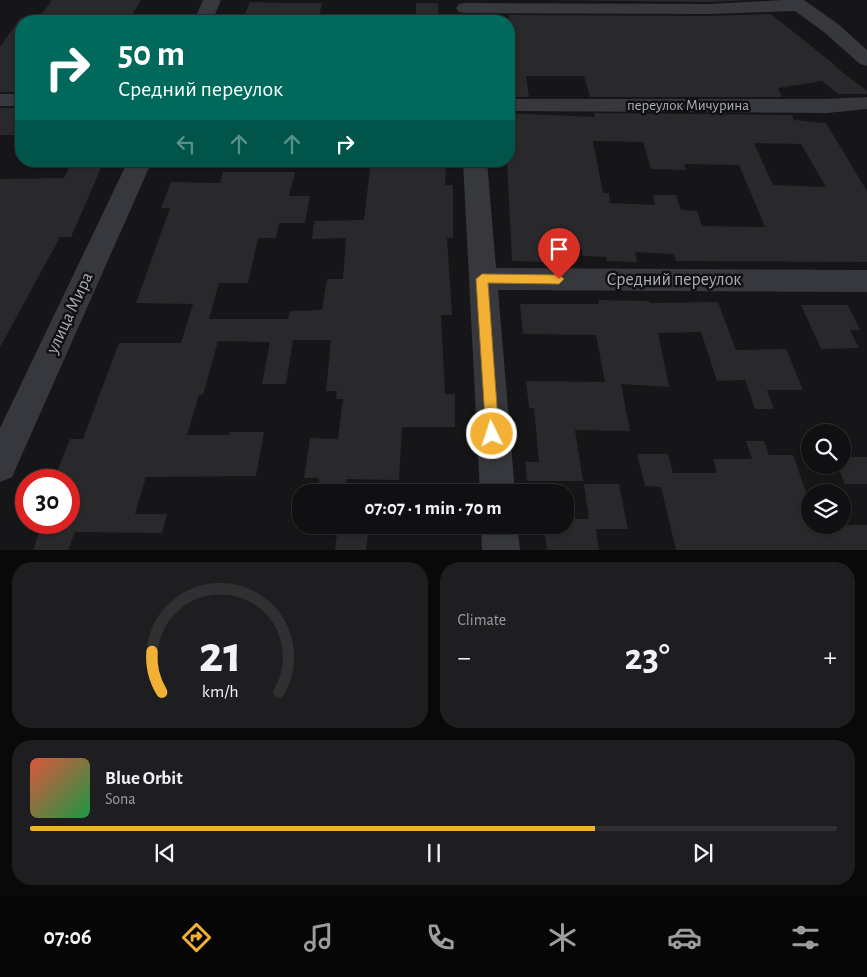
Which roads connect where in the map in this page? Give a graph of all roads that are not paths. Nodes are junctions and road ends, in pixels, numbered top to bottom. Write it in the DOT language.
graph roads {
  1 [pos="212,0"];
  2 [pos="795,2"];
  3 [pos="466,10"];
  4 [pos="206,15"];
  5 [pos="867,60"];
  6 [pos="0,100"];
  7 [pos="15,100"];
  8 [pos="867,103"];
  9 [pos="515,105"];
  10 [pos="137,167"];
  11 [pos="475,167"];
  12 [pos="482,279"];
  13 [pos="867,281"];
  14 [pos="0,465"];
  15 [pos="496,484"];
  16 [pos="500,534"];
  17 [pos="501,550"];
  1 -- 4 [label="street"];
  2 -- 3 [label="street"];
  2 -- 5 [label="street"];
  6 -- 7 [label="street"];
  8 -- 9 [label="street, переулок Мичурина"];
  10 -- 14 [label="street, улица Мира"];
  11 -- 12 [label="street"];
  12 -- 13 [label="street, Средний переулок"];
  12 -- 15 [label="street"];
  16 -- 17 [label="street"];
}
